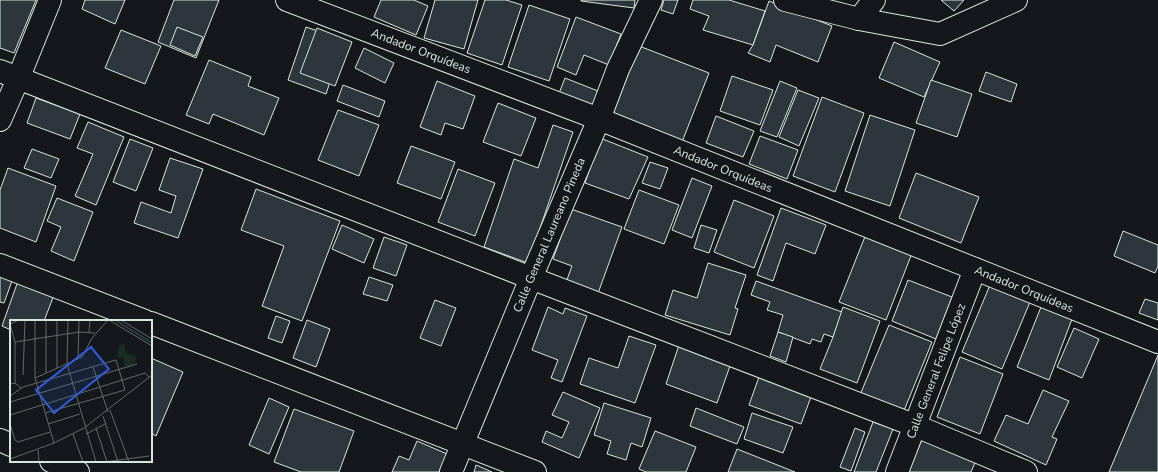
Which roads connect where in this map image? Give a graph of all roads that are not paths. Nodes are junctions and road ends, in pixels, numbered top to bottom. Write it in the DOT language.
graph roads {
  1 [pos="50,0"];
  2 [pos="287,0"];
  3 [pos="651,0"];
  4 [pos="785,0"];
  5 [pos="874,0"];
  6 [pos="1016,0"];
  7 [pos="859,19"];
  8 [pos="9,75"];
  9 [pos="599,119"];
  10 [pos="0,120"];
  11 [pos="0,265"];
  12 [pos="975,269"];
  13 [pos="531,278"];
  14 [pos="142,320"];
  15 [pos="152,323"];
  16 [pos="1158,342"];
  17 [pos="916,426"];
  18 [pos="0,440"];
  19 [pos="463,444"];
  20 [pos="10,445"];
  21 [pos="53,462"];
  22 [pos="78,472"];
  23 [pos="451,472"];
  24 [pos="535,472"];
  25 [pos="897,472"];
  26 [pos="1026,472"];
  1 -- 8 [label="street"];
  2 -- 9 [label="street, Andador Orquídeas"];
  3 -- 9 [label="street, Calle General Laureano Pineda"];
  4 -- 7 [label="street"];
  5 -- 7 [label="street"];
  6 -- 7 [label="street"];
  8 -- 10 [label="street"];
  8 -- 13 [label="street"];
  9 -- 12 [label="street, Andador Orquídeas"];
  9 -- 13 [label="street, Calle General Laureano Pineda"];
  11 -- 14 [label="street"];
  12 -- 16 [label="street, Andador Orquídeas"];
  12 -- 17 [label="street, Calle General Felipe López"];
  13 -- 17 [label="street"];
  13 -- 19 [label="street, Calle General Laureano Pineda"];
  15 -- 19 [label="street"];
  17 -- 25 [label="street, Calle General Felipe López"];
  17 -- 26 [label="street"];
  18 -- 20 [label="street"];
  19 -- 23 [label="street, Calle General Laureano Pineda"];
  19 -- 24 [label="street"];
  21 -- 22 [label="street"];
}
